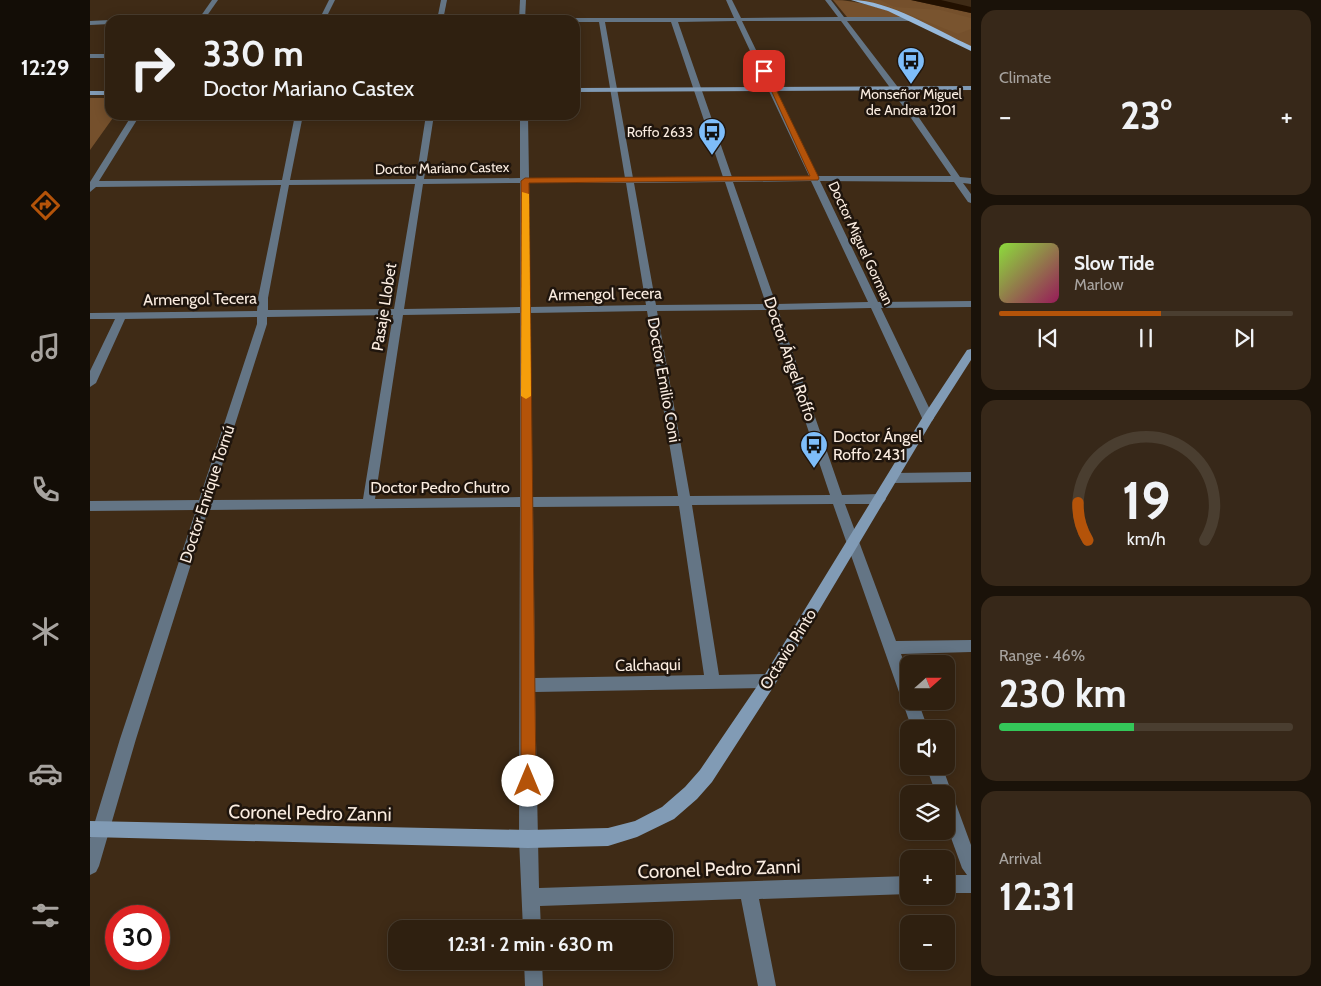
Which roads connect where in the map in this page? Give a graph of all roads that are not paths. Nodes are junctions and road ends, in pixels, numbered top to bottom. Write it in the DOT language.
graph roads {
  1 [pos="215,0"];
  2 [pos="332,0"];
  3 [pos="444,0"];
  4 [pos="523,0"];
  5 [pos="729,0"];
  6 [pos="828,0"];
  7 [pos="854,0"];
  8 [pos="204,15"];
  9 [pos="324,15"];
  10 [pos="441,15"];
  11 [pos="522,15"];
  12 [pos="738,19"];
  13 [pos="844,19"];
  14 [pos="912,19"];
  15 [pos="580,20"];
  16 [pos="602,20"];
  17 [pos="674,20"];
  18 [pos="90,22"];
  19 [pos="105,22"];
  20 [pos="971,49"];
  21 [pos="90,56"];
  22 [pos="105,56"];
  23 [pos="894,88"];
  24 [pos="971,88"];
  25 [pos="698,89"];
  26 [pos="772,89"];
  27 [pos="580,90"];
  28 [pos="614,90"];
  29 [pos="90,93"];
  30 [pos="105,93"];
  31 [pos="133,120"];
  32 [pos="298,120"];
  33 [pos="429,120"];
  34 [pos="524,120"];
  35 [pos="815,178"];
  36 [pos="729,179"];
  37 [pos="957,179"];
  38 [pos="630,180"];
  39 [pos="525,181"];
  40 [pos="971,181"];
  41 [pos="419,182"];
  42 [pos="286,183"];
  43 [pos="91,187"];
  44 [pos="971,200"];
  45 [pos="971,304"];
  46 [pos="875,305"];
  47 [pos="772,306"];
  48 [pos="652,308"];
  49 [pos="526,310"];
  50 [pos="398,312"];
  51 [pos="262,313"];
  52 [pos="122,315"];
  53 [pos="90,316"];
  54 [pos="971,352"];
  55 [pos="90,383"];
  56 [pos="928,418"];
  57 [pos="971,476"];
  58 [pos="893,478"];
  59 [pos="838,499"];
  60 [pos="880,499"];
  61 [pos="686,501"];
  62 [pos="527,502"];
  63 [pos="368,504"];
  64 [pos="204,505"];
  65 [pos="90,506"];
  66 [pos="853,545"];
  67 [pos="971,646"];
  68 [pos="891,648"];
  69 [pos="900,672"];
  70 [pos="712,681"];
  71 [pos="769,681"];
  72 [pos="528,685"];
  73 [pos="955,824"];
  74 [pos="96,829"];
  75 [pos="528,839"];
  76 [pos="90,866"];
  77 [pos="971,868"];
  78 [pos="955,884"];
  79 [pos="971,884"];
  80 [pos="900,886"];
  81 [pos="748,890"];
  82 [pos="531,896"];
  83 [pos="532,920"];
  84 [pos="767,986"];
  1 -- 8 [label="street"];
  2 -- 9 [label="street"];
  3 -- 10 [label="street"];
  4 -- 11 [label="street"];
  5 -- 12 [label="street, Doctor Miguel Gorman"];
  6 -- 13 [label="street"];
  7 -- 14 [label="main road"];
  12 -- 13 [label="street"];
  12 -- 17 [label="street"];
  12 -- 26 [label="street, Doctor Miguel Gorman"];
  13 -- 14 [label="street"];
  13 -- 23 [label="street"];
  14 -- 20 [label="main road"];
  15 -- 16 [label="street"];
  16 -- 17 [label="street"];
  16 -- 28 [label="street, Doctor Emilio Coni"];
  17 -- 25 [label="street, Doctor Ángel Roffo"];
  18 -- 19 [label="street"];
  21 -- 22 [label="street"];
  23 -- 24 [label="main road"];
  23 -- 26 [label="main road"];
  23 -- 37 [label="street"];
  25 -- 26 [label="main road"];
  25 -- 28 [label="main road"];
  25 -- 36 [label="street, Doctor Ángel Roffo"];
  26 -- 35 [label="street, Doctor Miguel Gorman"];
  27 -- 28 [label="main road"];
  28 -- 38 [label="street, Doctor Emilio Coni"];
  29 -- 30 [label="main road"];
  31 -- 43 [label="street"];
  32 -- 42 [label="street, Doctor Enrique Tornú"];
  33 -- 41 [label="street, Pasaje Llobet"];
  34 -- 39 [label="street"];
  35 -- 36 [label="street, Doctor Mariano Castex"];
  35 -- 37 [label="street, Doctor Mariano Castex"];
  35 -- 46 [label="street, Doctor Miguel Gorman"];
  36 -- 38 [label="street, Doctor Mariano Castex"];
  36 -- 47 [label="street, Doctor Ángel Roffo"];
  37 -- 40 [label="street, Doctor Mariano Castex"];
  37 -- 44 [label="street"];
  38 -- 39 [label="street, Doctor Mariano Castex"];
  38 -- 48 [label="street, Doctor Emilio Coni"];
  39 -- 41 [label="street, Doctor Mariano Castex"];
  39 -- 49 [label="street"];
  41 -- 42 [label="street, Doctor Mariano Castex"];
  41 -- 50 [label="street, Pasaje Llobet"];
  42 -- 43 [label="street, Doctor Mariano Castex"];
  42 -- 51 [label="street, Doctor Enrique Tornú"];
  45 -- 46 [label="street, Armengol Tecera"];
  46 -- 47 [label="street, Armengol Tecera"];
  46 -- 56 [label="street, Doctor Miguel Gorman"];
  47 -- 48 [label="street, Armengol Tecera"];
  47 -- 59 [label="street, Doctor Ángel Roffo"];
  48 -- 49 [label="street, Armengol Tecera"];
  48 -- 61 [label="street, Doctor Emilio Coni"];
  49 -- 50 [label="street, Armengol Tecera"];
  49 -- 62 [label="street"];
  50 -- 51 [label="street, Armengol Tecera"];
  50 -- 63 [label="street, Pasaje Llobet"];
  51 -- 52 [label="street, Armengol Tecera"];
  51 -- 64 [label="street, Doctor Enrique Tornú"];
  52 -- 53 [label="street, Armengol Tecera"];
  52 -- 55 [label="street"];
  54 -- 56 [label="main road, Octavio Pinto"];
  56 -- 58 [label="main road, Octavio Pinto"];
  57 -- 58 [label="street"];
  58 -- 60 [label="main road, Octavio Pinto"];
  59 -- 60 [label="street, Doctor Pedro Chutro"];
  59 -- 61 [label="street, Doctor Pedro Chutro"];
  59 -- 66 [label="street, Doctor Ángel Roffo"];
  60 -- 66 [label="main road, Octavio Pinto"];
  61 -- 62 [label="street, Doctor Pedro Chutro"];
  61 -- 70 [label="street, Doctor Emilio Coni"];
  62 -- 63 [label="street, Doctor Pedro Chutro"];
  62 -- 72 [label="street"];
  63 -- 64 [label="street, Doctor Pedro Chutro"];
  64 -- 65 [label="street, Doctor Pedro Chutro"];
  64 -- 74 [label="street, Doctor Enrique Tornú"];
  66 -- 68 [label="street, Doctor Ángel Roffo"];
  66 -- 71 [label="main road, Octavio Pinto"];
  67 -- 68 [label="street"];
  68 -- 69 [label="street, Doctor Ángel Roffo"];
  70 -- 71 [label="street, Calchaqui"];
  70 -- 72 [label="street, Calchaqui"];
  71 -- 75 [label="main road, Octavio Pinto"];
  72 -- 75 [label="street"];
  73 -- 77 [label="street"];
  74 -- 75 [label="main road, Coronel Pedro Zanni"];
  74 -- 76 [label="street, Doctor Enrique Tornú"];
  75 -- 82 [label="street"];
  78 -- 79 [label="street"];
  80 -- 81 [label="street, Coronel Pedro Zanni"];
  81 -- 82 [label="street, Coronel Pedro Zanni"];
  81 -- 84 [label="street"];
  82 -- 83 [label="street"];
}
